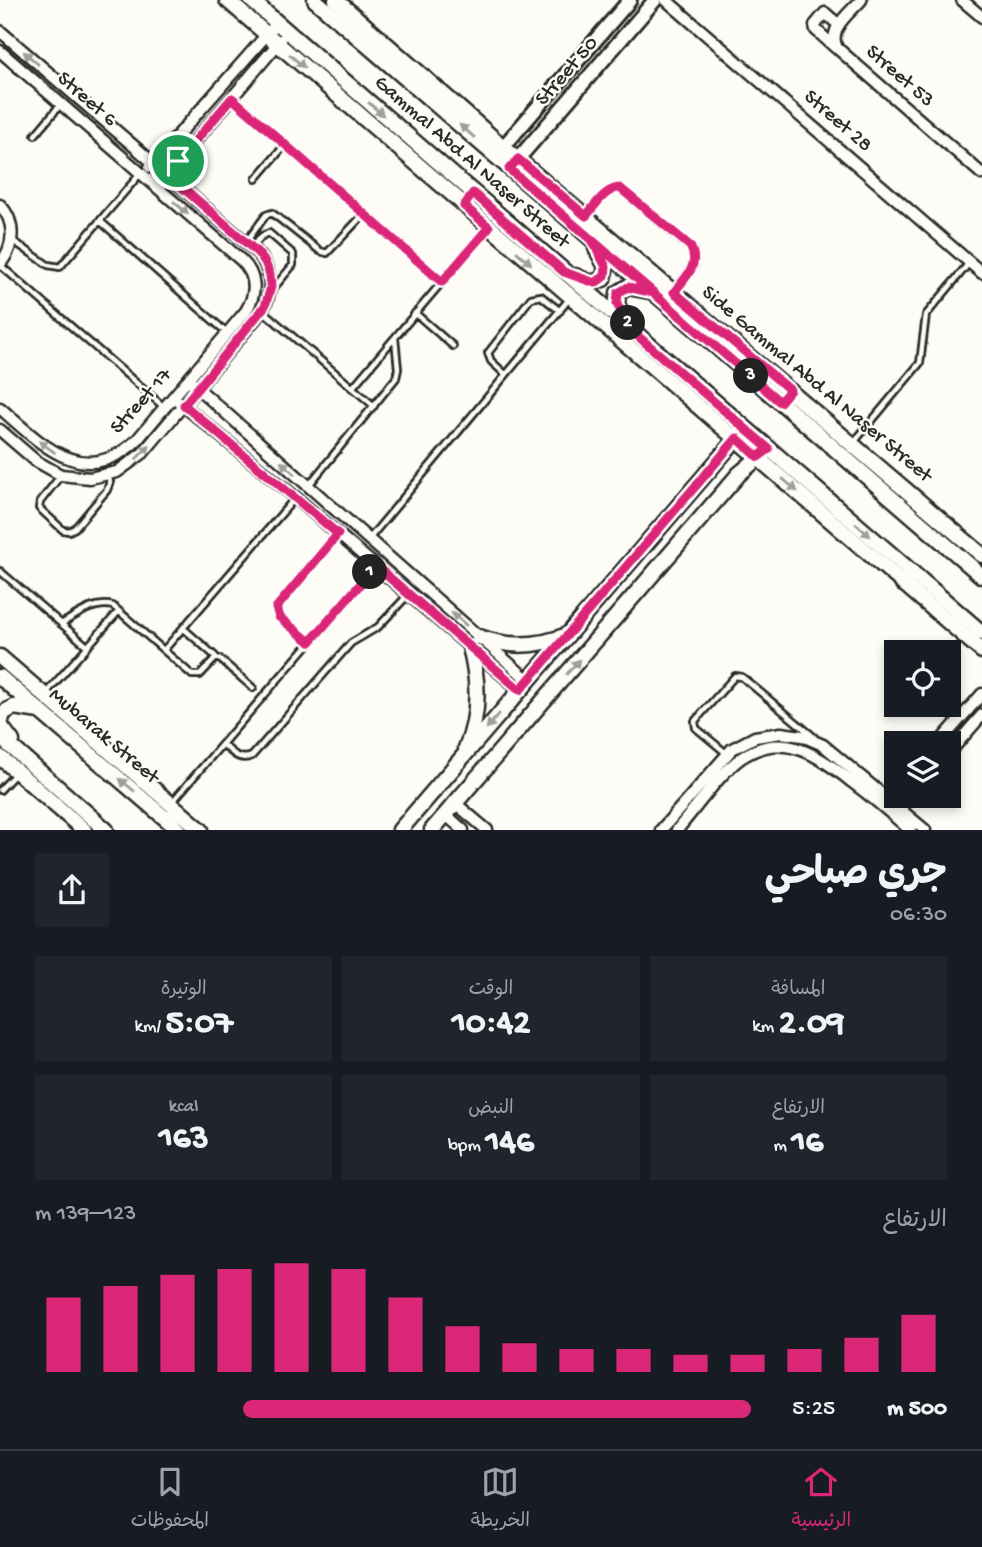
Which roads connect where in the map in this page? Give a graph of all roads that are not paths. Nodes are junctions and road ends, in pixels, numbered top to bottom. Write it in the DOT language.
graph roads {
  1 [pos="227,0"];
  2 [pos="251,0"];
  3 [pos="315,0"];
  4 [pos="336,0"];
  5 [pos="630,0"];
  6 [pos="655,0"];
  7 [pos="666,0"];
  8 [pos="861,0"];
  9 [pos="962,0"];
  10 [pos="982,17"];
  11 [pos="839,25"];
  12 [pos="282,27"];
  13 [pos="0,31"];
  14 [pos="267,34"];
  15 [pos="278,44"];
  16 [pos="836,48"];
  17 [pos="0,51"];
  18 [pos="232,98"];
  19 [pos="61,104"];
  20 [pos="35,135"];
  21 [pos="285,145"];
  22 [pos="165,150"];
  23 [pos="499,151"];
  24 [pos="178,161"];
  25 [pos="153,163"];
  26 [pos="514,164"];
  27 [pos="142,174"];
  28 [pos="167,174"];
  29 [pos="982,174"];
  30 [pos="256,179"];
  31 [pos="157,187"];
  32 [pos="473,193"];
  33 [pos="0,205"];
  34 [pos="464,206"];
  35 [pos="364,214"];
  36 [pos="586,216"];
  37 [pos="100,221"];
  38 [pos="489,227"];
  39 [pos="12,240"];
  40 [pos="592,240"];
  41 [pos="248,245"];
  42 [pos="969,262"];
  43 [pos="0,265"];
  44 [pos="564,272"];
  45 [pos="982,273"];
  46 [pos="442,282"];
  47 [pos="674,292"];
  48 [pos="654,293"];
  49 [pos="270,294"];
  50 [pos="571,298"];
  51 [pos="262,311"];
  52 [pos="559,311"];
  53 [pos="415,313"];
  54 [pos="632,331"];
  55 [pos="227,333"];
  56 [pos="395,338"];
  57 [pos="453,346"];
  58 [pos="506,375"];
  59 [pos="188,380"];
  60 [pos="198,388"];
  61 [pos="352,388"];
  62 [pos="785,396"];
  63 [pos="174,397"];
  64 [pos="184,405"];
  65 [pos="374,406"];
  66 [pos="0,408"];
  67 [pos="164,408"];
  68 [pos="0,430"];
  69 [pos="741,433"];
  70 [pos="852,444"];
  71 [pos="764,453"];
  72 [pos="61,475"];
  73 [pos="108,475"];
  74 [pos="308,486"];
  75 [pos="295,497"];
  76 [pos="338,534"];
  77 [pos="369,539"];
  78 [pos="982,555"];
  79 [pos="376,566"];
  80 [pos="0,570"];
  81 [pos="982,576"];
  82 [pos="908,579"];
  83 [pos="409,595"];
  84 [pos="119,611"];
  85 [pos="61,624"];
  86 [pos="183,628"];
  87 [pos="568,634"];
  88 [pos="982,634"];
  89 [pos="310,642"];
  90 [pos="475,642"];
  91 [pos="87,646"];
  92 [pos="163,650"];
  93 [pos="982,651"];
  94 [pos="0,657"];
  95 [pos="215,657"];
  96 [pos="0,677"];
  97 [pos="524,685"];
  98 [pos="253,688"];
  99 [pos="982,694"];
  100 [pos="44,695"];
  101 [pos="40,712"];
  102 [pos="982,715"];
  103 [pos="950,730"];
  104 [pos="0,737"];
  105 [pos="961,740"];
  106 [pos="222,744"];
  107 [pos="823,745"];
  108 [pos="727,753"];
  109 [pos="463,756"];
  110 [pos="0,757"];
  111 [pos="22,766"];
  112 [pos="0,790"];
  113 [pos="884,794"];
  114 [pos="884,795"];
  115 [pos="450,808"];
  116 [pos="896,808"];
  117 [pos="902,808"];
  118 [pos="898,812"];
  119 [pos="174,816"];
  120 [pos="84,830"];
  121 [pos="106,830"];
  122 [pos="201,830"];
  123 [pos="400,830"];
  124 [pos="432,830"];
  125 [pos="463,830"];
  126 [pos="486,830"];
  127 [pos="661,830"];
  128 [pos="677,830"];
  129 [pos="910,830"];
  130 [pos="925,830"];
  1 -- 14 [label="main road"];
  2 -- 12 [label="main road, Gammal Abd Al Naser Street"];
  23 -- 3 [label="main road, Gammal Abd Al Naser Street, one-way"];
  4 -- 23 [label="main road"];
  5 -- 23 [label="street, Street 50"];
  6 -- 26 [label="street, Street 50"];
  7 -- 42 [label="street, Street 28"];
  8 -- 11 [label="street"];
  9 -- 10 [label="street"];
  11 -- 16 [label="street, Street 53"];
  11 -- 16 [label="street"];
  12 -- 14 [label="street"];
  12 -- 15 [label="street"];
  12 -- 32 [label="main road, Gammal Abd Al Naser Street, one-way"];
  25 -- 13 [label="street, Street 6, one-way"];
  14 -- 15 [label="main road"];
  14 -- 22 [label="street"];
  15 -- 18 [label="street"];
  15 -- 34 [label="main road, one-way"];
  16 -- 29 [label="street, Street 53"];
  17 -- 19 [label="street, Street 6"];
  18 -- 21 [label="lane"];
  18 -- 24 [label="street"];
  19 -- 20 [label="lane"];
  19 -- 27 [label="street, Street 6"];
  21 -- 30 [label="lane"];
  21 -- 35 [label="lane"];
  22 -- 24 [label="street"];
  22 -- 25 [label="street"];
  23 -- 26 [label="main road, Gammal Abd Al Naser Street"];
  24 -- 28 [label="street"];
  25 -- 27 [label="street"];
  25 -- 28 [label="street, Street 6"];
  26 -- 36 [label="main road, Side Gammal Abd Al Naser Street"];
  26 -- 40 [label="main road, Gammal Abd Al Naser Street"];
  27 -- 31 [label="street, Street 6"];
  27 -- 37 [label="lane"];
  28 -- 31 [label="street"];
  28 -- 41 [label="street, Street 6"];
  31 -- 55 [label="street, Street 6, one-way"];
  32 -- 34 [label="main road"];
  32 -- 44 [label="main road, Gammal Abd Al Naser Street"];
  33 -- 39 [label="street"];
  34 -- 38 [label="main road"];
  35 -- 41 [label="lane"];
  35 -- 46 [label="lane"];
  36 -- 47 [label="main road, Side Gammal Abd Al Naser Street"];
  36 -- 47 [label="lane"];
  37 -- 39 [label="lane"];
  37 -- 55 [label="lane"];
  38 -- 46 [label="lane"];
  38 -- 50 [label="main road, one-way"];
  39 -- 43 [label="street"];
  40 -- 44 [label="main road"];
  40 -- 48 [label="main road, Gammal Abd Al Naser Street"];
  41 -- 49 [label="street, Street 6"];
  41 -- 49 [label="lane"];
  42 -- 45 [label="street, Street 28"];
  42 -- 70 [label="lane"];
  43 -- 67 [label="lane"];
  44 -- 54 [label="main road, Gammal Abd Al Naser Street"];
  46 -- 53 [label="lane"];
  47 -- 62 [label="main road, Side Gammal Abd Al Naser Street"];
  48 -- 54 [label="main road"];
  48 -- 62 [label="main road, Gammal Abd Al Naser Street"];
  49 -- 51 [label="street"];
  50 -- 52 [label="lane"];
  50 -- 69 [label="main road"];
  51 -- 60 [label="street, Street 17"];
  51 -- 61 [label="lane"];
  52 -- 58 [label="lane"];
  52 -- 58 [label="lane"];
  53 -- 56 [label="lane"];
  53 -- 57 [label="lane"];
  54 -- 69 [label="main road, Gammal Abd Al Naser Street"];
  55 -- 59 [label="street, Street 17"];
  56 -- 61 [label="lane"];
  56 -- 65 [label="lane"];
  58 -- 77 [label="lane"];
  59 -- 60 [label="street"];
  59 -- 63 [label="street, Street 17"];
  60 -- 64 [label="street, Street 17"];
  74 -- 60 [label="street, one-way"];
  61 -- 65 [label="lane"];
  62 -- 70 [label="main road, Side Gammal Abd Al Naser Street"];
  62 -- 81 [label="main road, Gammal Abd Al Naser Street"];
  63 -- 64 [label="street"];
  63 -- 67 [label="street, Street 17"];
  73 -- 64 [label="street, Street 17, one-way"];
  64 -- 75 [label="street"];
  65 -- 74 [label="lane"];
  67 -- 66 [label="street, Street 17, one-way"];
  68 -- 72 [label="street, Street 17"];
  69 -- 71 [label="main road, Gammal Abd Al Naser Street"];
  69 -- 87 [label="main road"];
  70 -- 78 [label="main road, Side Gammal Abd Al Naser Street"];
  71 -- 82 [label="main road, Gammal Abd Al Naser Street, one-way"];
  115 -- 71 [label="main road, one-way"];
  72 -- 73 [label="street, Street 17"];
  72 -- 73 [label="lane"];
  74 -- 77 [label="street"];
  75 -- 76 [label="street"];
  75 -- 86 [label="lane"];
  76 -- 79 [label="street"];
  76 -- 89 [label="lane"];
  90 -- 77 [label="street, one-way"];
  79 -- 83 [label="street"];
  79 -- 89 [label="lane"];
  80 -- 85 [label="lane"];
  82 -- 88 [label="main road, Gammal Abd Al Naser Street"];
  82 -- 93 [label="main road"];
  83 -- 90 [label="street"];
  83 -- 106 [label="lane"];
  84 -- 85 [label="lane"];
  84 -- 91 [label="lane"];
  84 -- 92 [label="lane"];
  85 -- 91 [label="lane"];
  86 -- 92 [label="lane"];
  86 -- 95 [label="lane"];
  87 -- 90 [label="main road"];
  87 -- 97 [label="main road"];
  89 -- 106 [label="lane"];
  90 -- 97 [label="street"];
  90 -- 109 [label="main road"];
  91 -- 100 [label="lane"];
  92 -- 95 [label="lane"];
  94 -- 100 [label="main road"];
  95 -- 98 [label="lane"];
  96 -- 101 [label="main road, Mubarak Street"];
  97 -- 109 [label="main road, one-way"];
  99 -- 103 [label="street"];
  100 -- 119 [label="main road"];
  101 -- 111 [label="main road"];
  119 -- 101 [label="main road, Mubarak Street, one-way"];
  102 -- 105 [label="street"];
  104 -- 111 [label="main road"];
  106 -- 119 [label="lane"];
  107 -- 108 [label="street"];
  107 -- 108 [label="lane"];
  107 -- 113 [label="street"];
  108 -- 127 [label="street"];
  109 -- 123 [label="main road"];
  110 -- 111 [label="main road"];
  111 -- 112 [label="lane"];
  111 -- 120 [label="main road"];
  111 -- 121 [label="main road"];
  114 -- 128 [label="street"];
  115 -- 124 [label="main road"];
  115 -- 125 [label="street"];
  115 -- 126 [label="street"];
  116 -- 118 [label="street"];
  117 -- 118 [label="street"];
  118 -- 129 [label="street"];
  118 -- 130 [label="street"];
  119 -- 122 [label="main road"];
}
